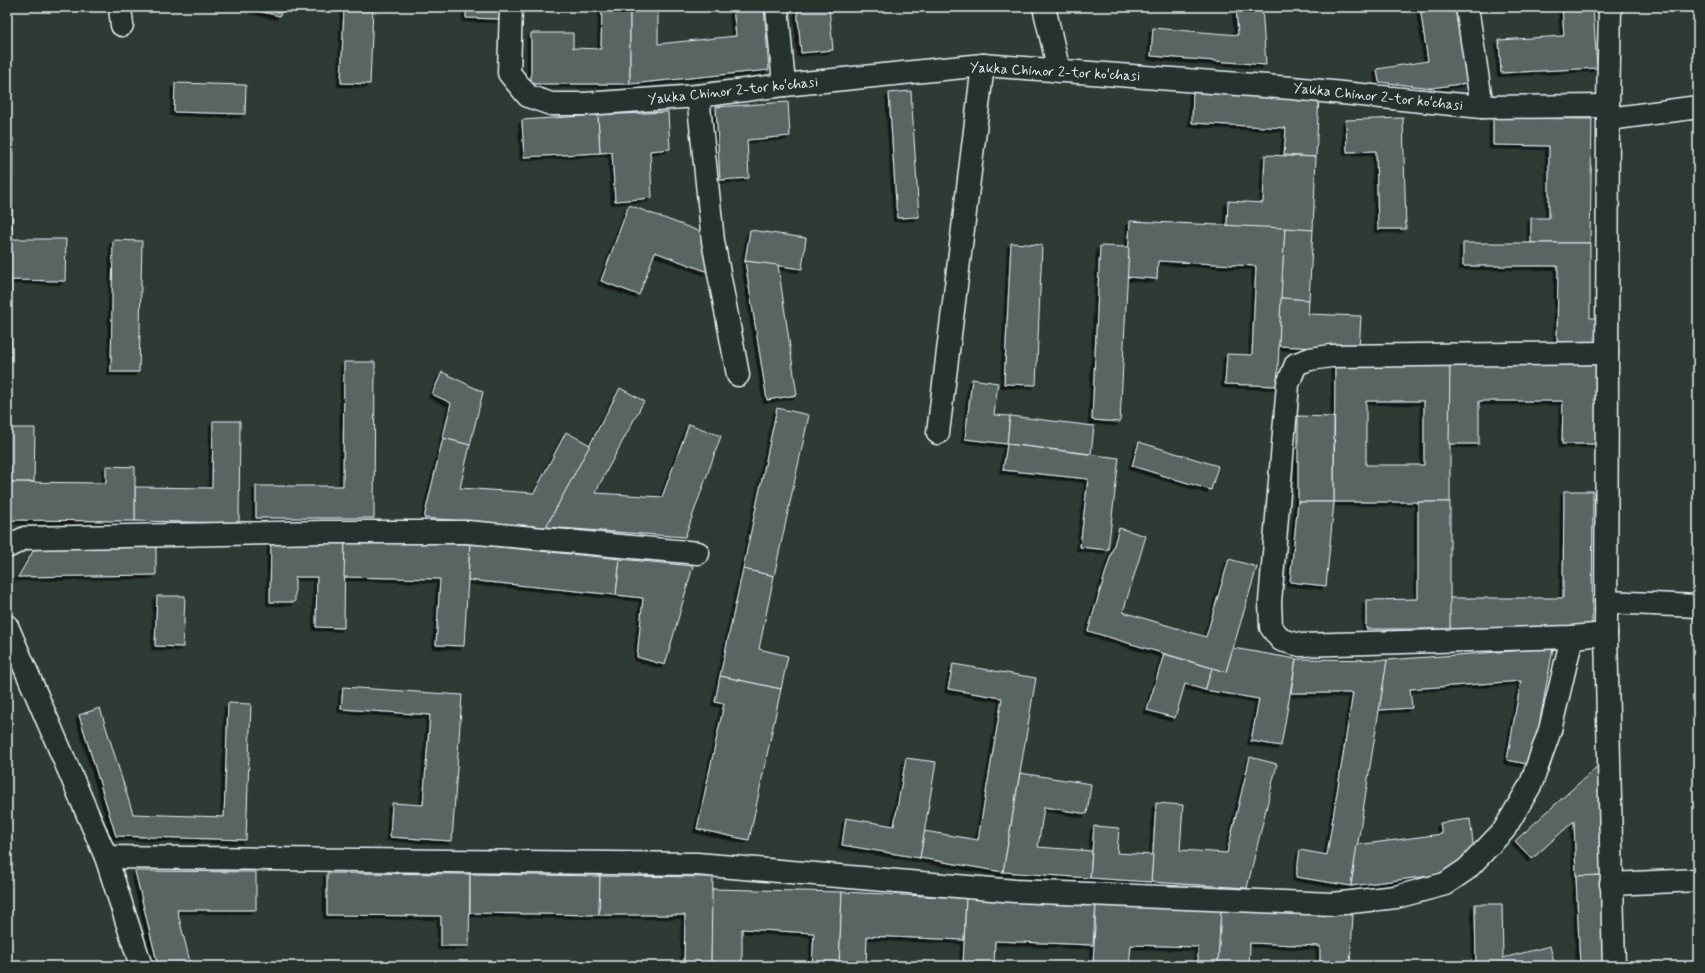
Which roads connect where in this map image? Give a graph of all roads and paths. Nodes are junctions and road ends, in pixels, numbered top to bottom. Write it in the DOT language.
graph roads {
  1 [pos="511,7"];
  2 [pos="777,7"];
  3 [pos="1044,7"];
  4 [pos="1467,7"];
  5 [pos="1610,7"];
  6 [pos="983,65"];
  7 [pos="1059,71"];
  8 [pos="784,85"];
  9 [pos="698,96"];
  10 [pos="1482,107"];
  11 [pos="1698,107"];
  12 [pos="1608,112"];
  13 [pos="1607,353"];
  14 [pos="738,375"];
  15 [pos="938,433"];
  16 [pos="7,547"];
  17 [pos="698,553"];
  18 [pos="1606,602"];
  19 [pos="1698,606"];
  20 [pos="7,626"];
  21 [pos="1606,634"];
  22 [pos="1572,638"];
  23 [pos="106,857"];
  24 [pos="1698,880"];
  25 [pos="1611,884"];
  26 [pos="141,966"];
  27 [pos="1614,966"];
  1 -- 9 [label="street, Yakka Chinor 2-tor koʻchasi"];
  2 -- 8 [label="street"];
  3 -- 7 [label="street"];
  4 -- 10 [label="street"];
  5 -- 12 [label="street"];
  6 -- 7 [label="street, Yakka Chinor 2-tor koʻchasi"];
  6 -- 8 [label="street, Yakka Chinor 2-tor koʻchasi"];
  6 -- 15 [label="street"];
  7 -- 10 [label="street, Yakka Chinor 2-tor koʻchasi"];
  8 -- 9 [label="street, Yakka Chinor 2-tor koʻchasi"];
  9 -- 14 [label="street"];
  10 -- 12 [label="street, Yakka Chinor 2-tor koʻchasi"];
  11 -- 12 [label="street, Yakka Chinor 2-tor koʻchasi"];
  12 -- 13 [label="street"];
  13 -- 18 [label="street"];
  13 -- 22 [label="street"];
  16 -- 17 [label="street"];
  18 -- 19 [label="street"];
  18 -- 21 [label="street"];
  20 -- 23 [label="street"];
  21 -- 22 [label="street"];
  21 -- 25 [label="street"];
  22 -- 23 [label="street"];
  23 -- 26 [label="street"];
  24 -- 25 [label="street"];
  25 -- 27 [label="street"];
}
